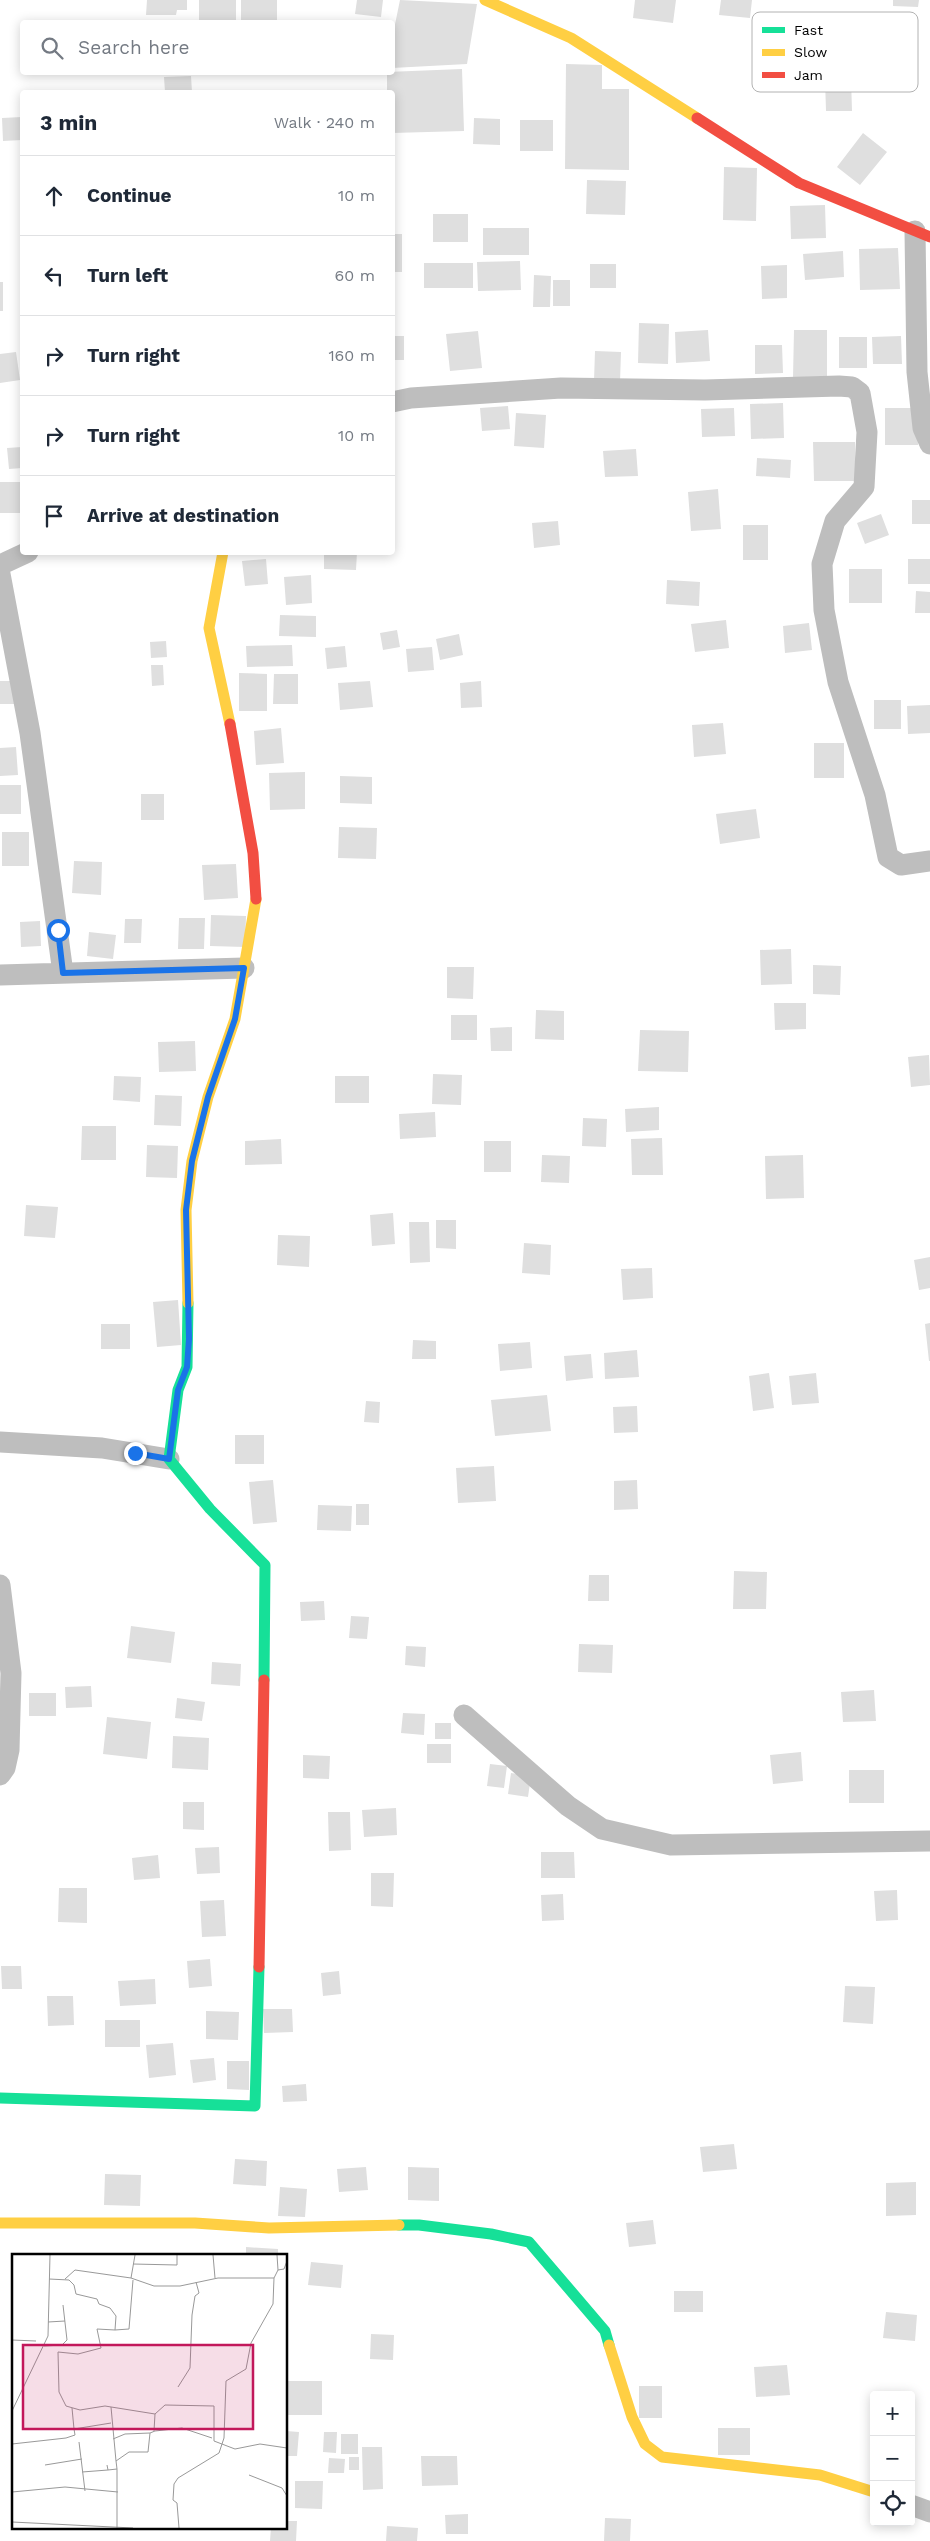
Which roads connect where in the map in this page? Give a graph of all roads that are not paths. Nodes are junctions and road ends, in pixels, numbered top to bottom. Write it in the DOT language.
graph roads {
  1 [pos="486,0"];
  2 [pos="922,234"];
  3 [pos="395,401"];
  4 [pos="930,444"];
  5 [pos="22,555"];
  6 [pos="223,555"];
  7 [pos="0,565"];
  8 [pos="0,574"];
  9 [pos="930,861"];
  10 [pos="244,968"];
  11 [pos="63,973"];
  12 [pos="0,975"];
  13 [pos="0,1442"];
  14 [pos="169,1459"];
  15 [pos="0,1585"];
  16 [pos="464,1715"];
  17 [pos="0,1775"];
  18 [pos="930,1841"];
  19 [pos="0,2098"];
  20 [pos="0,2223"];
  21 [pos="870,2491"];
  22 [pos="915,2506"];
  23 [pos="930,2512"];
  1 -- 2 [label="street"];
  2 -- 4 [label="street"];
  3 -- 9 [label="street"];
  5 -- 7 [label="street"];
  6 -- 10 [label="street"];
  8 -- 11 [label="street"];
  10 -- 11 [label="street"];
  10 -- 14 [label="street"];
  11 -- 12 [label="street"];
  13 -- 14 [label="street"];
  14 -- 19 [label="street"];
  15 -- 17 [label="street"];
  16 -- 18 [label="street"];
  20 -- 21 [label="street"];
  22 -- 23 [label="street"];
}
